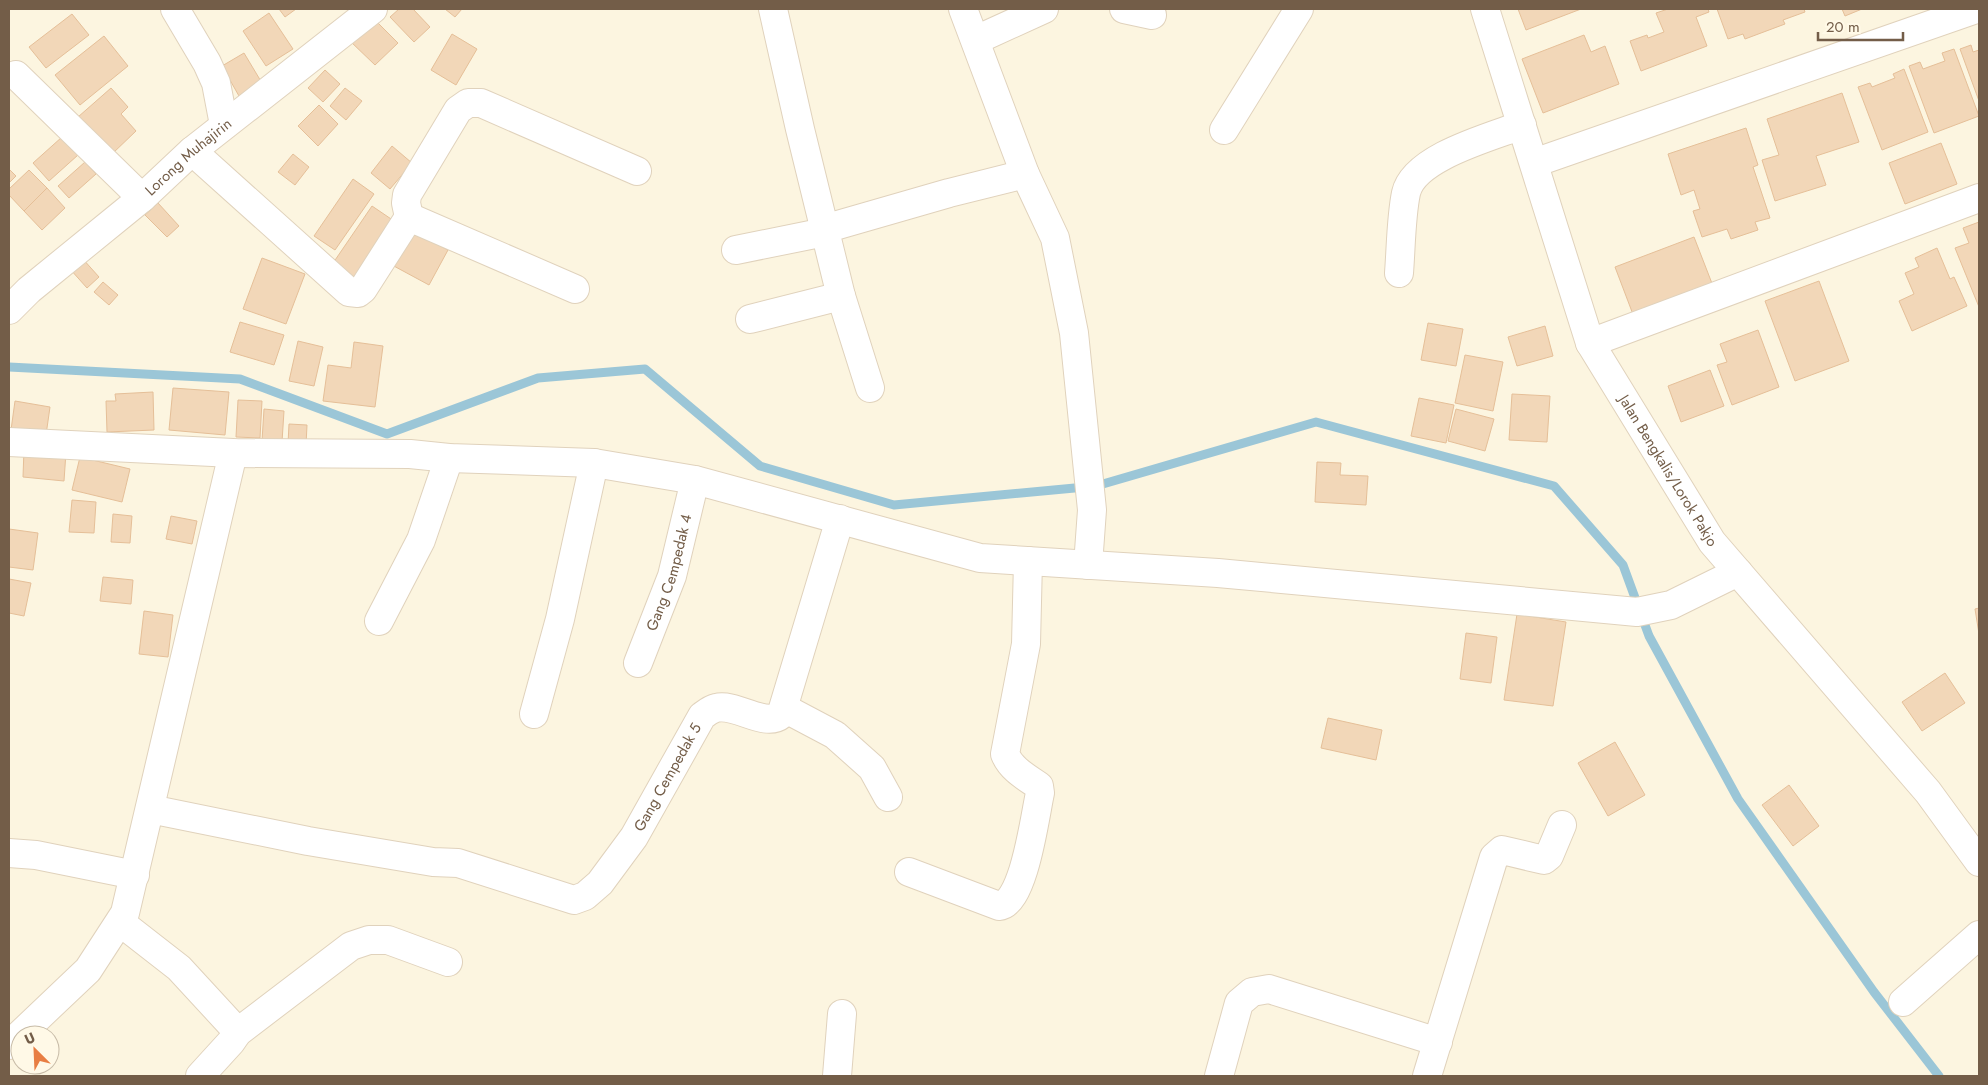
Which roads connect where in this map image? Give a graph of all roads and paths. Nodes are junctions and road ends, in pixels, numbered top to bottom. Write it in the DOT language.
graph roads {
  1 [pos="175,9"];
  2 [pos="373,9"];
  3 [pos="773,9"];
  4 [pos="963,9"];
  5 [pos="1044,9"];
  6 [pos="1124,9"];
  7 [pos="1299,9"];
  8 [pos="1486,9"];
  9 [pos="1976,9"];
  10 [pos="1152,15"];
  11 [pos="976,40"];
  12 [pos="16,75"];
  13 [pos="224,125"];
  14 [pos="1522,125"];
  15 [pos="1224,130"];
  16 [pos="192,151"];
  17 [pos="1534,163"];
  18 [pos="637,171"];
  19 [pos="1025,174"];
  20 [pos="142,198"];
  21 [pos="1979,198"];
  22 [pos="409,217"];
  23 [pos="825,230"];
  24 [pos="736,250"];
  25 [pos="1399,273"];
  26 [pos="575,290"];
  27 [pos="841,296"];
  28 [pos="9,310"];
  29 [pos="750,319"];
  30 [pos="1590,343"];
  31 [pos="870,388"];
  32 [pos="9,442"];
  33 [pos="233,453"];
  34 [pos="449,458"];
  35 [pos="594,463"];
  36 [pos="695,480"];
  37 [pos="840,519"];
  38 [pos="1028,561"];
  39 [pos="1088,565"];
  40 [pos="1738,572"];
  41 [pos="379,621"];
  42 [pos="638,663"];
  43 [pos="784,708"];
  44 [pos="534,714"];
  45 [pos="888,797"];
  46 [pos="150,809"];
  47 [pos="1562,825"];
  48 [pos="1974,846"];
  49 [pos="9,853"];
  50 [pos="909,872"];
  51 [pos="135,875"];
  52 [pos="120,922"];
  53 [pos="1979,935"];
  54 [pos="448,962"];
  55 [pos="1903,1002"];
  56 [pos="842,1014"];
  57 [pos="27,1025"];
  58 [pos="238,1032"];
  59 [pos="1438,1042"];
  60 [pos="200,1076"];
  61 [pos="837,1076"];
  62 [pos="1219,1076"];
  63 [pos="1427,1076"];
  1 -- 13 [label="street"];
  2 -- 13 [label="street, Lorong Muhajirin"];
  3 -- 23 [label="street"];
  4 -- 11 [label="street"];
  5 -- 11 [label="street"];
  6 -- 10 [label="street"];
  7 -- 15 [label="street"];
  8 -- 14 [label="street, Jalan Bengkalis/Lorok Pakjo"];
  9 -- 17 [label="street"];
  11 -- 19 [label="street"];
  12 -- 20 [label="street"];
  13 -- 16 [label="street, Lorong Muhajirin"];
  14 -- 17 [label="street, Jalan Bengkalis/Lorok Pakjo"];
  14 -- 25 [label="street"];
  16 -- 20 [label="street, Lorong Muhajirin"];
  16 -- 22 [label="street"];
  17 -- 30 [label="street, Jalan Bengkalis/Lorok Pakjo"];
  18 -- 22 [label="street"];
  19 -- 23 [label="street"];
  19 -- 39 [label="street"];
  20 -- 28 [label="street, Lorong Muhajirin"];
  21 -- 30 [label="street"];
  22 -- 26 [label="street"];
  23 -- 24 [label="street"];
  23 -- 27 [label="street"];
  27 -- 29 [label="street"];
  27 -- 31 [label="street"];
  30 -- 40 [label="street, Jalan Bengkalis/Lorok Pakjo"];
  32 -- 33 [label="street"];
  33 -- 34 [label="street"];
  33 -- 46 [label="street"];
  34 -- 35 [label="street"];
  34 -- 41 [label="street"];
  35 -- 36 [label="street"];
  35 -- 44 [label="street"];
  36 -- 37 [label="street"];
  36 -- 42 [label="street, Gang Cempedak 4"];
  37 -- 38 [label="street"];
  37 -- 43 [label="street"];
  38 -- 39 [label="street"];
  38 -- 50 [label="street"];
  39 -- 40 [label="street"];
  40 -- 48 [label="street, Jalan Bengkalis/Lorok Pakjo"];
  43 -- 45 [label="street"];
  43 -- 46 [label="street, Gang Cempedak 5"];
  46 -- 51 [label="street"];
  47 -- 59 [label="street"];
  49 -- 51 [label="street"];
  51 -- 52 [label="street"];
  52 -- 57 [label="street"];
  52 -- 58 [label="street"];
  53 -- 55 [label="street"];
  54 -- 58 [label="street"];
  56 -- 61 [label="street"];
  58 -- 60 [label="street"];
  59 -- 62 [label="street"];
  59 -- 63 [label="street"];
}
